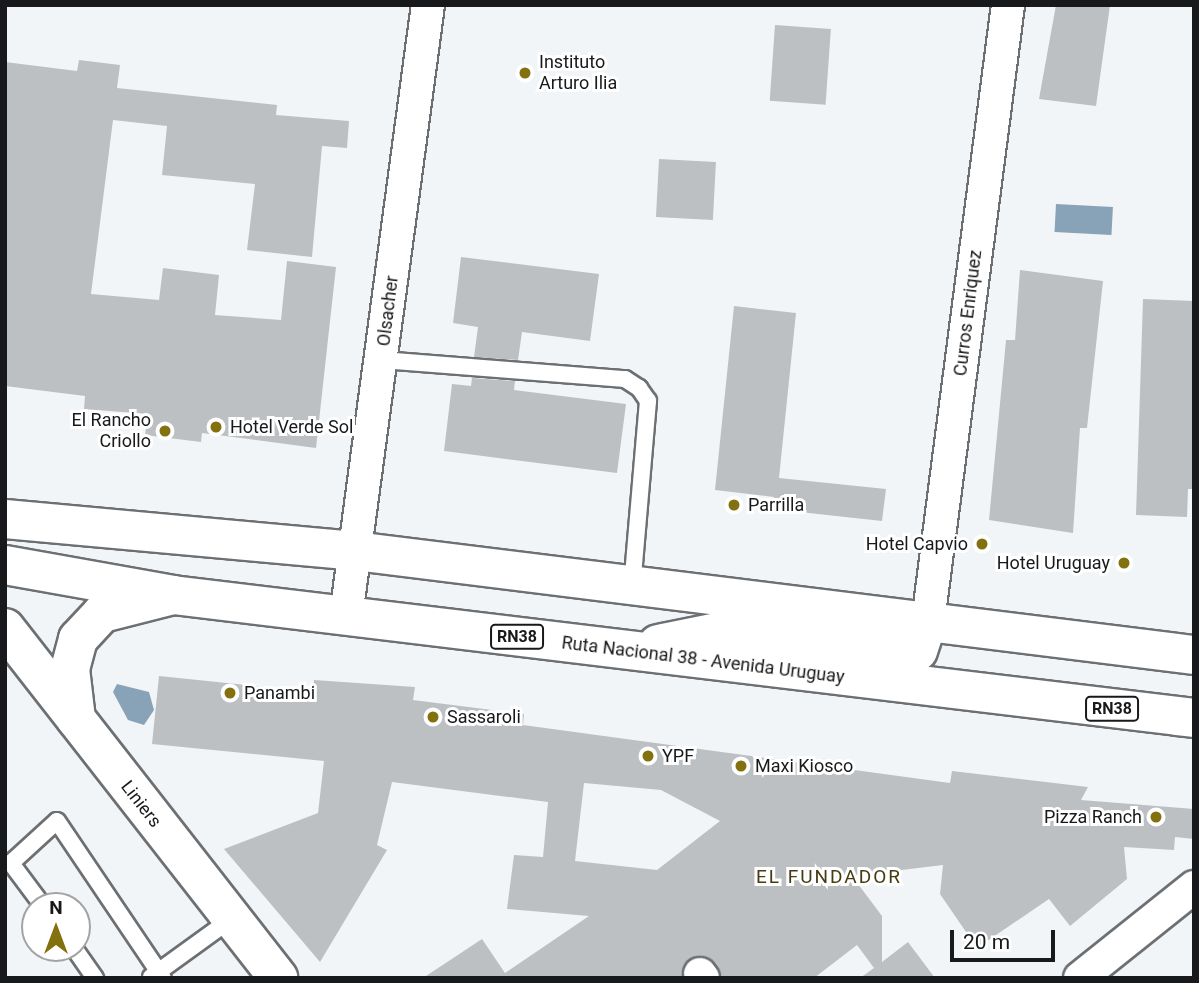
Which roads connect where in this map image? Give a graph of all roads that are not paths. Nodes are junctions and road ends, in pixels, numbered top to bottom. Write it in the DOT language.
graph roads {
  1 [pos="428,5"];
  2 [pos="1008,5"];
  3 [pos="382,359"];
  4 [pos="5,494"];
  5 [pos="5,519"];
  6 [pos="179,532"];
  7 [pos="355,551"];
  8 [pos="5,565"];
  9 [pos="5,586"];
  10 [pos="632,589"];
  11 [pos="173,595"];
  12 [pos="346,616"];
  13 [pos="928,621"];
  14 [pos="5,628"];
  15 [pos="625,650"];
  16 [pos="1194,655"];
  17 [pos="1194,693"];
  18 [pos="1030,703"];
  19 [pos="1115,710"];
  20 [pos="1194,718"];
  21 [pos="76,721"];
  22 [pos="1194,744"];
  23 [pos="1194,887"];
  24 [pos="33,892"];
  25 [pos="231,919"];
  26 [pos="84,962"];
  27 [pos="157,976"];
  28 [pos="95,978"];
  29 [pos="278,978"];
  30 [pos="1080,978"];
  1 -- 3 [label="street, Olsacher"];
  2 -- 13 [label="street, Curros Enriquez"];
  3 -- 7 [label="street, Olsacher"];
  3 -- 10 [label="lane"];
  4 -- 6 [label="main road"];
  5 -- 6 [label="main road"];
  6 -- 7 [label="main road"];
  7 -- 10 [label="main road"];
  7 -- 12 [label="street, Olsacher"];
  8 -- 11 [label="main road, Ruta Nacional 38 - Avenida Uruguay / RN38"];
  9 -- 11 [label="main road"];
  10 -- 13 [label="main road"];
  11 -- 12 [label="main road, Ruta Nacional 38 - Avenida Uruguay / RN38"];
  11 -- 21 [label="main road"];
  12 -- 15 [label="main road, Ruta Nacional 38 - Avenida Uruguay / RN38"];
  13 -- 15 [label="main road"];
  13 -- 16 [label="main road"];
  14 -- 21 [label="main road, Liniers"];
  15 -- 18 [label="main road, Ruta Nacional 38 - Avenida Uruguay / RN38"];
  17 -- 19 [label="main road"];
  18 -- 19 [label="main road, Ruta Nacional 38 - Avenida Uruguay / RN38"];
  18 -- 22 [label="main road"];
  19 -- 20 [label="main road, Ruta Nacional 38 - Avenida Uruguay / RN38"];
  21 -- 25 [label="main road, Liniers"];
  23 -- 30 [label="street"];
  24 -- 27 [label="lane"];
  25 -- 27 [label="lane"];
  25 -- 29 [label="main road, Liniers"];
  26 -- 28 [label="lane"];
}
